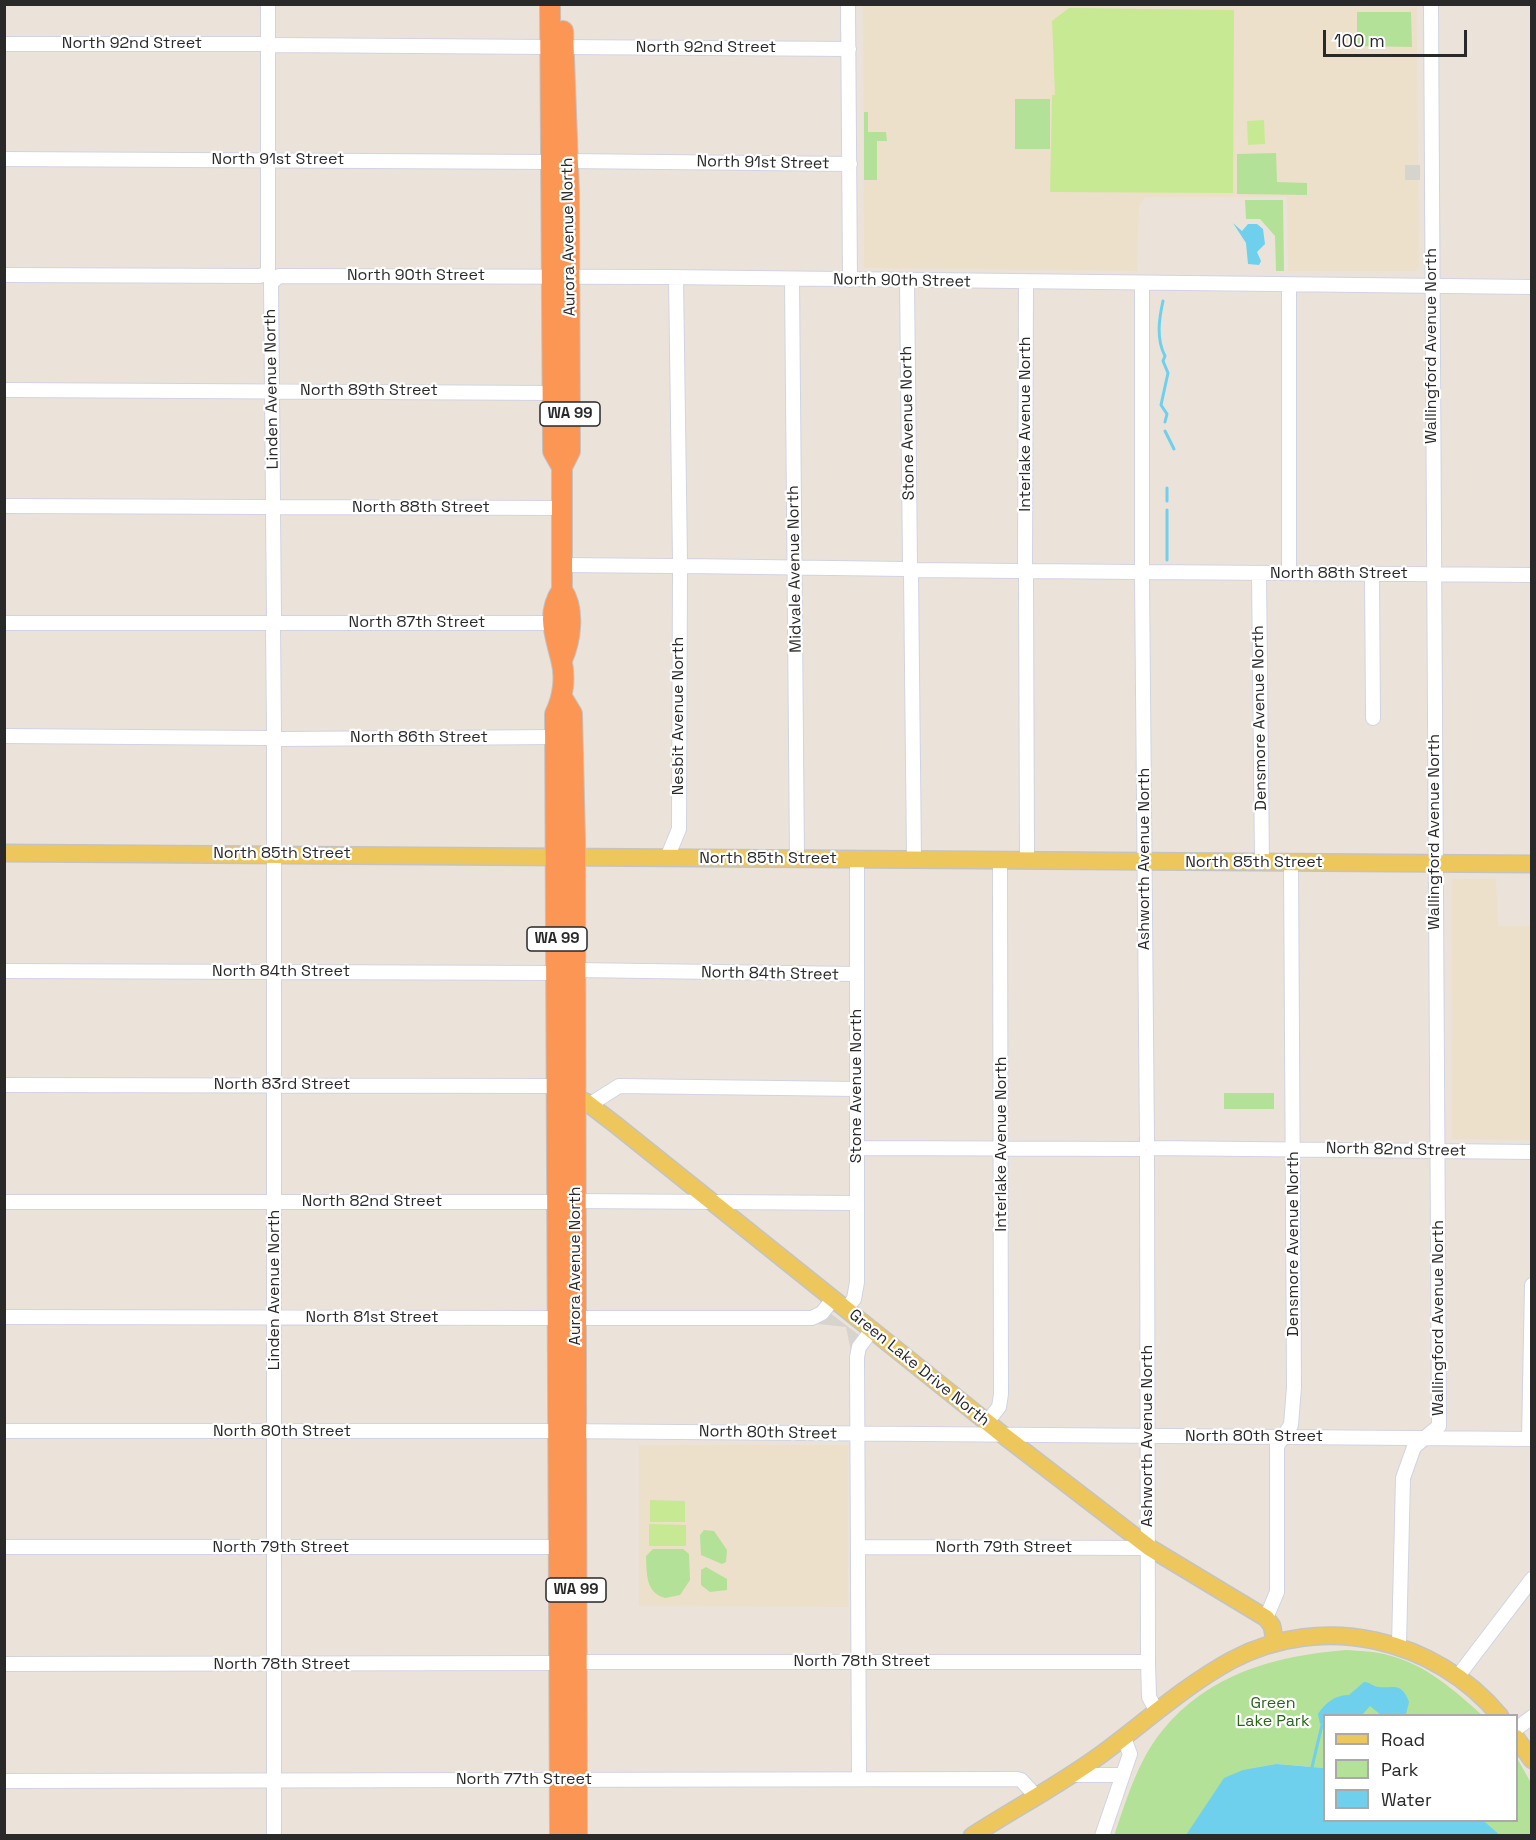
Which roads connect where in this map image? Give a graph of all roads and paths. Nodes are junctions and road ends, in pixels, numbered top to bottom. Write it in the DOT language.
graph roads {
  1 [pos="268,4"];
  2 [pos="550,4"];
  3 [pos="563,4"];
  4 [pos="848,4"];
  5 [pos="1431,4"];
  6 [pos="4,44"];
  7 [pos="268,45"];
  8 [pos="557,47"];
  9 [pos="849,49"];
  10 [pos="551,96"];
  11 [pos="567,134"];
  12 [pos="4,159"];
  13 [pos="270,160"];
  14 [pos="559,161"];
  15 [pos="850,164"];
  16 [pos="4,274"];
  17 [pos="271,276"];
  18 [pos="561,276"];
  19 [pos="676,277"];
  20 [pos="792,279"];
  21 [pos="850,280"];
  22 [pos="907,281"];
  23 [pos="1026,283"];
  24 [pos="1142,284"];
  25 [pos="1289,285"];
  26 [pos="1432,286"];
  27 [pos="1532,287"];
  28 [pos="4,390"];
  29 [pos="273,391"];
  30 [pos="554,393"];
  31 [pos="562,467"];
  32 [pos="4,506"];
  33 [pos="273,507"];
  34 [pos="563,508"];
  35 [pos="562,565"];
  36 [pos="680,566"];
  37 [pos="795,568"];
  38 [pos="910,570"];
  39 [pos="1025,571"];
  40 [pos="1142,572"];
  41 [pos="1259,573"];
  42 [pos="1289,573"];
  43 [pos="1372,574"];
  44 [pos="1433,574"];
  45 [pos="1532,575"];
  46 [pos="562,590"];
  47 [pos="4,623"];
  48 [pos="273,623"];
  49 [pos="554,623"];
  50 [pos="562,660"];
  51 [pos="563,699"];
  52 [pos="1373,718"];
  53 [pos="4,736"];
  54 [pos="556,737"];
  55 [pos="274,738"];
  56 [pos="4,853"];
  57 [pos="274,853"];
  58 [pos="566,856"];
  59 [pos="667,858"];
  60 [pos="797,858"];
  61 [pos="856,860"];
  62 [pos="914,860"];
  63 [pos="1000,861"];
  64 [pos="1027,861"];
  65 [pos="1146,862"];
  66 [pos="1262,863"];
  67 [pos="1291,863"];
  68 [pos="1436,864"];
  69 [pos="1532,864"];
  70 [pos="4,970"];
  71 [pos="274,972"];
  72 [pos="559,972"];
  73 [pos="856,975"];
  74 [pos="275,1085"];
  75 [pos="4,1086"];
  76 [pos="857,1089"];
  77 [pos="574,1098"];
  78 [pos="857,1148"];
  79 [pos="1002,1149"];
  80 [pos="1146,1149"];
  81 [pos="1293,1149"];
  82 [pos="1437,1149"];
  83 [pos="1532,1152"];
  84 [pos="4,1202"];
  85 [pos="274,1202"];
  86 [pos="567,1202"];
  87 [pos="712,1202"];
  88 [pos="857,1203"];
  89 [pos="1532,1285"];
  90 [pos="840,1304"];
  91 [pos="4,1317"];
  92 [pos="275,1318"];
  93 [pos="568,1318"];
  94 [pos="872,1330"];
  95 [pos="987,1422"];
  96 [pos="4,1431"];
  97 [pos="566,1431"];
  98 [pos="274,1432"];
  99 [pos="858,1434"];
  100 [pos="1003,1435"];
  101 [pos="1149,1436"];
  102 [pos="1283,1437"];
  103 [pos="1426,1437"];
  104 [pos="1530,1439"];
  105 [pos="4,1547"];
  106 [pos="558,1547"];
  107 [pos="858,1547"];
  108 [pos="274,1548"];
  109 [pos="1150,1548"];
  110 [pos="1532,1578"];
  111 [pos="1266,1618"];
  112 [pos="1275,1643"];
  113 [pos="1399,1645"];
  114 [pos="568,1662"];
  115 [pos="858,1662"];
  116 [pos="1148,1662"];
  117 [pos="4,1664"];
  118 [pos="274,1665"];
  119 [pos="1458,1676"];
  120 [pos="1157,1712"];
  121 [pos="1498,1714"];
  122 [pos="1532,1717"];
  123 [pos="1518,1728"];
  124 [pos="1124,1738"];
  125 [pos="1518,1741"];
  126 [pos="1532,1760"];
  127 [pos="1070,1775"];
  128 [pos="1122,1775"];
  129 [pos="859,1778"];
  130 [pos="568,1780"];
  131 [pos="4,1781"];
  132 [pos="274,1782"];
  133 [pos="1036,1796"];
  134 [pos="274,1836"];
  135 [pos="560,1836"];
  136 [pos="577,1836"];
  137 [pos="972,1836"];
  138 [pos="1102,1836"];
  1 -- 7 [label="street, Linden Avenue North"];
  2 -- 8 [label="highway, Aurora Avenue North / WA 99"];
  3 -- 8 [label="highway, Aurora Avenue North / WA 99"];
  4 -- 9 [label="street"];
  5 -- 26 [label="street, Wallingford Avenue North"];
  6 -- 7 [label="street, North 92nd Street"];
  7 -- 8 [label="street, North 92nd Street"];
  7 -- 13 [label="street, Linden Avenue North"];
  8 -- 9 [label="street, North 92nd Street"];
  8 -- 10 [label="highway, Aurora Avenue North / WA 99"];
  8 -- 11 [label="highway, Aurora Avenue North / WA 99"];
  9 -- 15 [label="street"];
  10 -- 11 [label="highway"];
  10 -- 14 [label="highway, Aurora Avenue North / WA 99"];
  11 -- 14 [label="highway, Aurora Avenue North / WA 99"];
  12 -- 13 [label="street, North 91st Street"];
  13 -- 14 [label="street, North 91st Street"];
  13 -- 17 [label="street, Linden Avenue North"];
  14 -- 15 [label="street, North 91st Street"];
  14 -- 18 [label="highway, Aurora Avenue North / WA 99"];
  15 -- 21 [label="street"];
  16 -- 17 [label="street, North 90th Street"];
  17 -- 18 [label="street, North 90th Street"];
  17 -- 29 [label="street, Linden Avenue North"];
  18 -- 19 [label="street, North 90th Street"];
  18 -- 30 [label="highway, Aurora Avenue North / WA 99"];
  18 -- 31 [label="highway, Aurora Avenue North / WA 99"];
  19 -- 20 [label="street, North 90th Street"];
  19 -- 36 [label="street, Nesbit Avenue North"];
  20 -- 21 [label="street, North 90th Street"];
  20 -- 37 [label="street, Midvale Avenue North"];
  21 -- 22 [label="street, North 90th Street"];
  22 -- 23 [label="street, North 90th Street"];
  22 -- 38 [label="street, Stone Avenue North"];
  23 -- 24 [label="street, North 90th Street"];
  23 -- 39 [label="street, Interlake Avenue North"];
  24 -- 25 [label="street, North 90th Street"];
  24 -- 40 [label="street, Ashworth Avenue North"];
  25 -- 26 [label="street, North 90th Street"];
  25 -- 42 [label="street"];
  26 -- 27 [label="street, North 90th Street"];
  26 -- 44 [label="street, Wallingford Avenue North"];
  28 -- 29 [label="street, North 89th Street"];
  29 -- 30 [label="street, North 89th Street"];
  29 -- 33 [label="street, Linden Avenue North"];
  30 -- 31 [label="highway, Aurora Avenue North / WA 99"];
  31 -- 34 [label="highway, Aurora Avenue North / WA 99"];
  32 -- 33 [label="street, North 88th Street"];
  33 -- 34 [label="street, North 88th Street"];
  33 -- 48 [label="street, Linden Avenue North"];
  34 -- 35 [label="highway, Aurora Avenue North / WA 99"];
  35 -- 36 [label="street, North 88th Street"];
  35 -- 46 [label="highway, Aurora Avenue North / WA 99"];
  36 -- 37 [label="street, North 88th Street"];
  36 -- 59 [label="street, Nesbit Avenue North"];
  37 -- 38 [label="street, North 88th Street"];
  37 -- 60 [label="street, Midvale Avenue North"];
  38 -- 39 [label="street, North 88th Street"];
  38 -- 62 [label="street, Stone Avenue North"];
  39 -- 40 [label="street, North 88th Street"];
  39 -- 64 [label="street, Interlake Avenue North"];
  40 -- 41 [label="street, North 88th Street"];
  40 -- 65 [label="street, Ashworth Avenue North"];
  41 -- 42 [label="street, North 88th Street"];
  41 -- 66 [label="street, Densmore Avenue North"];
  42 -- 43 [label="street, North 88th Street"];
  43 -- 44 [label="street, North 88th Street"];
  43 -- 52 [label="street"];
  44 -- 45 [label="street, North 88th Street"];
  44 -- 68 [label="street, Wallingford Avenue North"];
  46 -- 49 [label="highway, Aurora Avenue North / WA 99"];
  46 -- 50 [label="highway, Aurora Avenue North / WA 99"];
  47 -- 48 [label="street, North 87th Street"];
  48 -- 49 [label="street, North 87th Street"];
  48 -- 55 [label="street, Linden Avenue North"];
  49 -- 50 [label="highway, Aurora Avenue North / WA 99"];
  50 -- 51 [label="highway, Aurora Avenue North / WA 99"];
  51 -- 54 [label="highway, Aurora Avenue North / WA 99"];
  51 -- 58 [label="highway, Aurora Avenue North / WA 99"];
  53 -- 55 [label="street, North 86th Street"];
  54 -- 55 [label="street, North 86th Street"];
  54 -- 58 [label="highway, Aurora Avenue North / WA 99"];
  55 -- 57 [label="street, Linden Avenue North"];
  56 -- 57 [label="main road, North 85th Street"];
  57 -- 58 [label="main road, North 85th Street"];
  57 -- 71 [label="street, Linden Avenue North"];
  58 -- 59 [label="main road, North 85th Street"];
  58 -- 72 [label="highway, Aurora Avenue North / WA 99"];
  59 -- 60 [label="main road, North 85th Street"];
  60 -- 61 [label="main road, North 85th Street"];
  61 -- 62 [label="main road, North 85th Street"];
  61 -- 73 [label="street, Stone Avenue North"];
  62 -- 63 [label="main road, North 85th Street"];
  63 -- 64 [label="main road, North 85th Street"];
  63 -- 79 [label="street, Interlake Avenue North"];
  64 -- 65 [label="main road, North 85th Street"];
  65 -- 66 [label="main road, North 85th Street"];
  65 -- 80 [label="street, Ashworth Avenue North"];
  66 -- 67 [label="main road, North 85th Street"];
  67 -- 68 [label="main road, North 85th Street"];
  67 -- 81 [label="street, Densmore Avenue North"];
  68 -- 69 [label="main road, North 85th Street"];
  68 -- 82 [label="street, Wallingford Avenue North"];
  70 -- 71 [label="street, North 84th Street"];
  71 -- 72 [label="street, North 84th Street"];
  71 -- 74 [label="street, Linden Avenue North"];
  72 -- 73 [label="street, North 84th Street"];
  72 -- 77 [label="highway, Aurora Avenue North / WA 99"];
  73 -- 76 [label="street, Stone Avenue North"];
  74 -- 75 [label="street, North 83rd Street"];
  74 -- 77 [label="street, North 83rd Street"];
  74 -- 85 [label="street, Linden Avenue North"];
  76 -- 77 [label="street"];
  76 -- 78 [label="street, Stone Avenue North"];
  77 -- 86 [label="highway, Aurora Avenue North / WA 99"];
  77 -- 87 [label="main road, Green Lake Drive North"];
  78 -- 79 [label="street, North 82nd Street"];
  78 -- 88 [label="street, Stone Avenue North"];
  79 -- 80 [label="street, North 82nd Street"];
  79 -- 95 [label="street, Interlake Avenue North"];
  80 -- 81 [label="street, North 82nd Street"];
  80 -- 101 [label="street, Ashworth Avenue North"];
  81 -- 82 [label="street, North 82nd Street"];
  81 -- 102 [label="street, Densmore Avenue North"];
  82 -- 83 [label="street, North 82nd Street"];
  82 -- 103 [label="street, Wallingford Avenue North"];
  84 -- 85 [label="street, North 82nd Street"];
  85 -- 86 [label="street, North 82nd Street"];
  85 -- 92 [label="street, Linden Avenue North"];
  86 -- 87 [label="street, North 82nd Street"];
  86 -- 93 [label="highway, Aurora Avenue North / WA 99"];
  87 -- 88 [label="street, North 82nd Street"];
  87 -- 90 [label="main road, Green Lake Drive North"];
  88 -- 90 [label="street, Stone Avenue North"];
  89 -- 104 [label="street"];
  90 -- 93 [label="street, North 81st Street"];
  90 -- 94 [label="main road, Green Lake Drive North"];
  91 -- 92 [label="street, North 81st Street"];
  92 -- 93 [label="street, North 81st Street"];
  92 -- 98 [label="street, Linden Avenue North"];
  93 -- 97 [label="highway, Aurora Avenue North / WA 99"];
  94 -- 95 [label="main road, Green Lake Drive North"];
  94 -- 99 [label="street"];
  95 -- 100 [label="main road, Green Lake Drive North"];
  96 -- 98 [label="street, North 80th Street"];
  97 -- 98 [label="street, North 80th Street"];
  97 -- 99 [label="street, North 80th Street"];
  97 -- 106 [label="highway, Aurora Avenue North / WA 99"];
  97 -- 114 [label="highway, Aurora Avenue North / WA 99"];
  98 -- 108 [label="street, Linden Avenue North"];
  99 -- 100 [label="street, North 80th Street"];
  99 -- 107 [label="street"];
  100 -- 101 [label="street, North 80th Street"];
  100 -- 109 [label="main road, Green Lake Drive North"];
  101 -- 102 [label="street, North 80th Street"];
  101 -- 109 [label="street, Ashworth Avenue North"];
  102 -- 103 [label="street, North 80th Street"];
  102 -- 111 [label="street, Densmore Avenue North"];
  103 -- 104 [label="street, North 80th Street"];
  103 -- 113 [label="street, Wallingford Avenue North"];
  105 -- 108 [label="street, North 79th Street"];
  106 -- 108 [label="street, North 79th Street"];
  106 -- 114 [label="highway, Aurora Avenue North / WA 99"];
  107 -- 109 [label="street, North 79th Street"];
  107 -- 115 [label="street"];
  108 -- 118 [label="street, Linden Avenue North"];
  109 -- 111 [label="main road, Green Lake Drive North"];
  109 -- 116 [label="street, Ashworth Avenue North"];
  110 -- 119 [label="street"];
  111 -- 112 [label="main road"];
  112 -- 113 [label="main road"];
  112 -- 120 [label="main road"];
  113 -- 119 [label="main road"];
  114 -- 115 [label="street, North 78th Street"];
  114 -- 118 [label="street, North 78th Street"];
  114 -- 130 [label="highway, Aurora Avenue North / WA 99"];
  115 -- 116 [label="street, North 78th Street"];
  115 -- 129 [label="street"];
  116 -- 120 [label="street, Ashworth Avenue North"];
  117 -- 118 [label="street, North 78th Street"];
  118 -- 132 [label="street, Linden Avenue North"];
  119 -- 121 [label="main road"];
  120 -- 124 [label="main road"];
  122 -- 123 [label="street"];
  124 -- 127 [label="main road"];
  124 -- 128 [label="street"];
  125 -- 126 [label="main road"];
  127 -- 128 [label="street"];
  127 -- 133 [label="main road"];
  128 -- 138 [label="street"];
  129 -- 130 [label="street, North 77th Street"];
  129 -- 133 [label="street, North 77th Street"];
  130 -- 132 [label="street, North 77th Street"];
  130 -- 135 [label="highway, Aurora Avenue North / WA 99"];
  130 -- 136 [label="highway, Aurora Avenue North / WA 99"];
  131 -- 132 [label="street, North 77th Street"];
  132 -- 134 [label="street, Linden Avenue North"];
  133 -- 137 [label="main road"];
}
